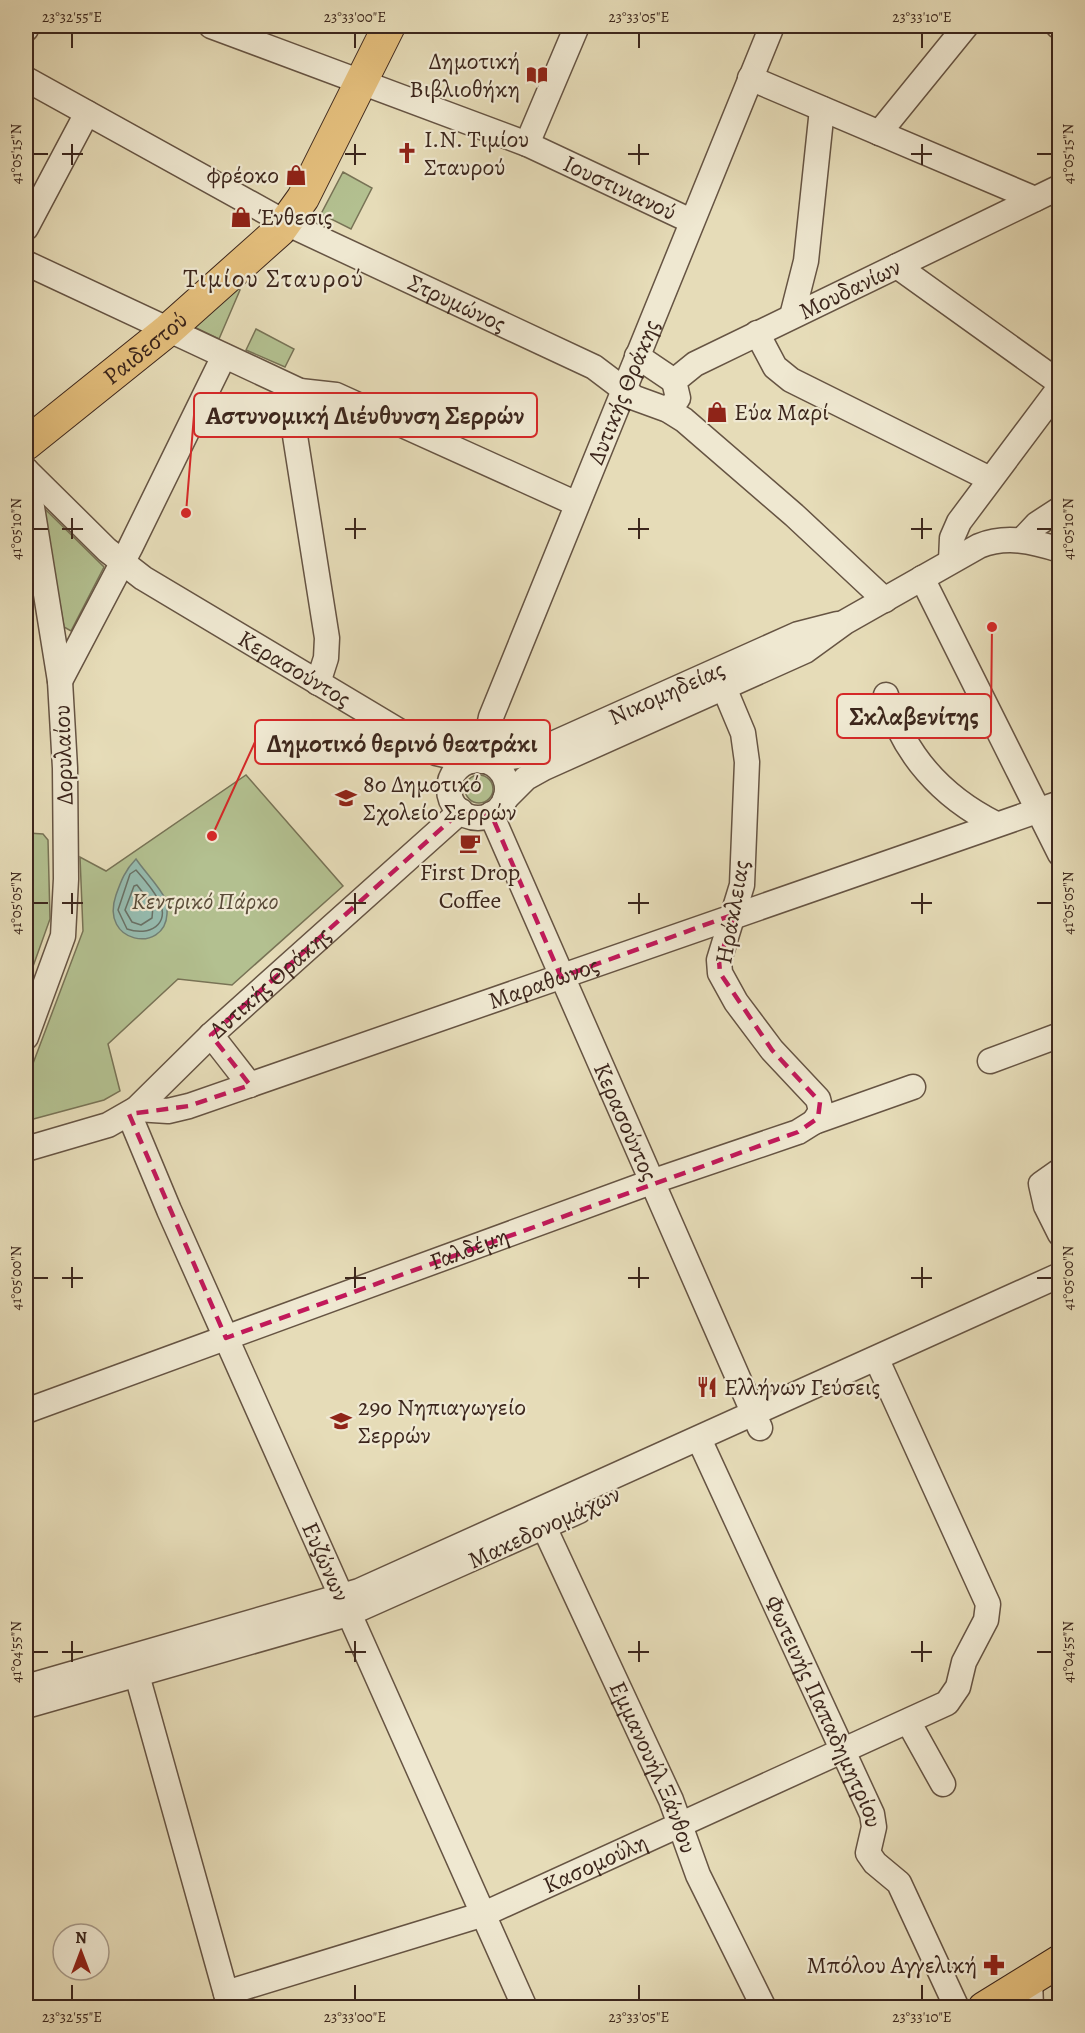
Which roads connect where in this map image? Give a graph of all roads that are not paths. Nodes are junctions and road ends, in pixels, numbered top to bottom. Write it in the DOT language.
graph roads {
  1 [pos="211,26"];
  2 [pos="389,26"];
  3 [pos="577,26"];
  4 [pos="772,26"];
  5 [pos="966,26"];
  6 [pos="750,78"];
  7 [pos="26,79"];
  8 [pos="361,84"];
  9 [pos="822,109"];
  10 [pos="87,113"];
  11 [pos="879,133"];
  12 [pos="527,144"];
  13 [pos="1059,187"];
  14 [pos="1035,199"];
  15 [pos="692,221"];
  16 [pos="286,223"];
  17 [pos="26,228"];
  18 [pos="26,263"];
  19 [pos="897,266"];
  20 [pos="792,316"];
  21 [pos="168,330"];
  22 [pos="757,333"];
  23 [pos="224,356"];
  24 [pos="637,356"];
  25 [pos="674,381"];
  26 [pos="1059,385"];
  27 [pos="624,390"];
  28 [pos="300,391"];
  29 [pos="668,410"];
  30 [pos="26,444"];
  31 [pos="26,470"];
  32 [pos="990,479"];
  33 [pos="577,504"];
  34 [pos="1059,509"];
  35 [pos="1022,540"];
  36 [pos="1059,550"];
  37 [pos="951,561"];
  38 [pos="122,563"];
  39 [pos="922,578"];
  40 [pos="885,600"];
  41 [pos="721,680"];
  42 [pos="60,681"];
  43 [pos="318,683"];
  44 [pos="886,695"];
  45 [pos="480,761"];
  46 [pos="498,806"];
  47 [pos="1049,806"];
  48 [pos="461,811"];
  49 [pos="996,824"];
  50 [pos="1058,850"];
  51 [pos="735,914"];
  52 [pos="561,977"];
  53 [pos="211,1035"];
  54 [pos="1059,1035"];
  55 [pos="26,1037"];
  56 [pos="990,1061"];
  57 [pos="250,1085"];
  58 [pos="913,1087"];
  59 [pos="133,1111"];
  60 [pos="814,1122"];
  61 [pos="26,1149"];
  62 [pos="1058,1172"];
  63 [pos="651,1182"];
  64 [pos="1059,1234"];
  65 [pos="1049,1286"];
  66 [pos="226,1338"];
  67 [pos="880,1367"];
  68 [pos="26,1411"];
  69 [pos="757,1422"];
  70 [pos="703,1446"];
  71 [pos="544,1527"];
  72 [pos="345,1606"];
  73 [pos="137,1675"];
  74 [pos="26,1687"];
  75 [pos="26,1706"];
  76 [pos="909,1723"];
  77 [pos="842,1752"];
  78 [pos="943,1784"];
  79 [pos="680,1825"];
  80 [pos="484,1914"];
  81 [pos="1059,1961"];
  82 [pos="1030,1993"];
  83 [pos="228,2000"];
  84 [pos="525,2007"];
  85 [pos="764,2007"];
  86 [pos="957,2007"];
  87 [pos="984,2007"];
  1 -- 8 [label="street, Ιουστινιανού"];
  2 -- 8 [label="main road, Ραιδεστού"];
  3 -- 12 [label="street"];
  4 -- 6 [label="street, Δυτικής Θράκης"];
  5 -- 11 [label="street"];
  6 -- 9 [label="street"];
  6 -- 15 [label="street, Δυτικής Θράκης"];
  7 -- 10 [label="street, Στρυμώνος"];
  8 -- 12 [label="street, Ιουστινιανού"];
  8 -- 16 [label="main road, Ραιδεστού"];
  9 -- 11 [label="street"];
  9 -- 20 [label="street"];
  10 -- 16 [label="street, Στρυμώνος"];
  10 -- 17 [label="street"];
  11 -- 14 [label="street"];
  12 -- 15 [label="street, Ιουστινιανού"];
  13 -- 14 [label="street, Μουδανίων"];
  14 -- 19 [label="street, Μουδανίων"];
  15 -- 24 [label="street, Δυτικής Θράκης"];
  16 -- 21 [label="main road, Ραιδεστού"];
  16 -- 27 [label="street, Στρυμώνος"];
  18 -- 21 [label="street"];
  19 -- 20 [label="street, Μουδανίων"];
  19 -- 26 [label="street"];
  20 -- 22 [label="street, Μουδανίων"];
  21 -- 23 [label="street"];
  21 -- 30 [label="main road, Ραιδεστού"];
  22 -- 25 [label="street, Μουδανίων"];
  22 -- 32 [label="street"];
  23 -- 28 [label="street"];
  23 -- 38 [label="street"];
  24 -- 25 [label="street"];
  24 -- 27 [label="street, Δυτικής Θράκης"];
  25 -- 29 [label="street"];
  26 -- 32 [label="street"];
  27 -- 29 [label="street, Στρυμώνος"];
  27 -- 33 [label="street, Δυτικής Θράκης"];
  28 -- 33 [label="street"];
  28 -- 43 [label="street"];
  29 -- 40 [label="street"];
  31 -- 38 [label="street, Κερασούντος"];
  31 -- 42 [label="street, Δορυλαίου"];
  32 -- 37 [label="street"];
  33 -- 45 [label="street, Δυτικής Θράκης"];
  34 -- 35 [label="street"];
  35 -- 36 [label="street, Νικομηδείας"];
  35 -- 37 [label="street, Νικομηδείας"];
  37 -- 39 [label="street, Νικομηδείας"];
  38 -- 42 [label="street"];
  38 -- 43 [label="street, Κερασούντος"];
  39 -- 40 [label="street, Νικομηδείας"];
  39 -- 47 [label="street"];
  40 -- 41 [label="street, Νικομηδείας"];
  41 -- 45 [label="street, Νικομηδείας"];
  41 -- 46 [label="street, Νικομηδείας"];
  41 -- 51 [label="street, Ηράκλειας"];
  42 -- 55 [label="street, Δορυλαίου"];
  43 -- 45 [label="street, Κερασούντος"];
  44 -- 49 [label="street"];
  45 -- 46 [label="street"];
  45 -- 48 [label="street"];
  46 -- 48 [label="street"];
  46 -- 52 [label="street, Κερασούντος"];
  47 -- 49 [label="street, Μαραθώνος"];
  47 -- 50 [label="street"];
  48 -- 53 [label="street, Δυτικής Θράκης"];
  49 -- 51 [label="street, Μαραθώνος"];
  51 -- 52 [label="street, Μαραθώνος"];
  51 -- 60 [label="street, Ηράκλειας"];
  52 -- 57 [label="street, Μαραθώνος"];
  52 -- 63 [label="street, Κερασούντος"];
  53 -- 57 [label="street"];
  53 -- 59 [label="street, Δυτικής Θράκης"];
  54 -- 56 [label="street"];
  57 -- 59 [label="street, Μαραθώνος"];
  58 -- 60 [label="street, Γαλδέμη"];
  59 -- 61 [label="street"];
  59 -- 66 [label="street, Ευζώνων"];
  60 -- 63 [label="street, Γαλδέμη"];
  62 -- 64 [label="street"];
  63 -- 66 [label="street, Γαλδέμη"];
  63 -- 69 [label="street, Κερασούντος"];
  65 -- 67 [label="street, Μακεδονομάχων"];
  66 -- 68 [label="street, Γαλδέμη"];
  66 -- 72 [label="street, Ευζώνων"];
  67 -- 69 [label="street, Μακεδονομάχων"];
  67 -- 76 [label="street, Κασομούλη"];
  69 -- 70 [label="street, Μακεδονομάχων"];
  70 -- 71 [label="street, Μακεδονομάχων"];
  70 -- 72 [label="street, Μακεδονομάχων"];
  70 -- 77 [label="street, Φωτεινής Παπαδημητρίου"];
  71 -- 72 [label="street, Μακεδονομάχων"];
  71 -- 79 [label="street, Εμμανουήλ Ξάνθου"];
  72 -- 73 [label="street, Μακεδονομάχων"];
  72 -- 74 [label="street, Μακεδονομάχων"];
  72 -- 80 [label="street, Ευζώνων"];
  73 -- 75 [label="street, Μακεδονομάχων"];
  73 -- 83 [label="street"];
  76 -- 77 [label="street, Κασομούλη"];
  76 -- 78 [label="street"];
  77 -- 79 [label="street, Κασομούλη"];
  77 -- 86 [label="street, Φωτεινής Παπαδημητρίου"];
  79 -- 80 [label="street, Κασομούλη"];
  79 -- 85 [label="street, Εμμανουήλ Ξάνθου"];
  80 -- 83 [label="street, Κασομούλη"];
  80 -- 84 [label="street, Ευζώνων"];
  81 -- 82 [label="main road"];
  82 -- 87 [label="main road"];
}
